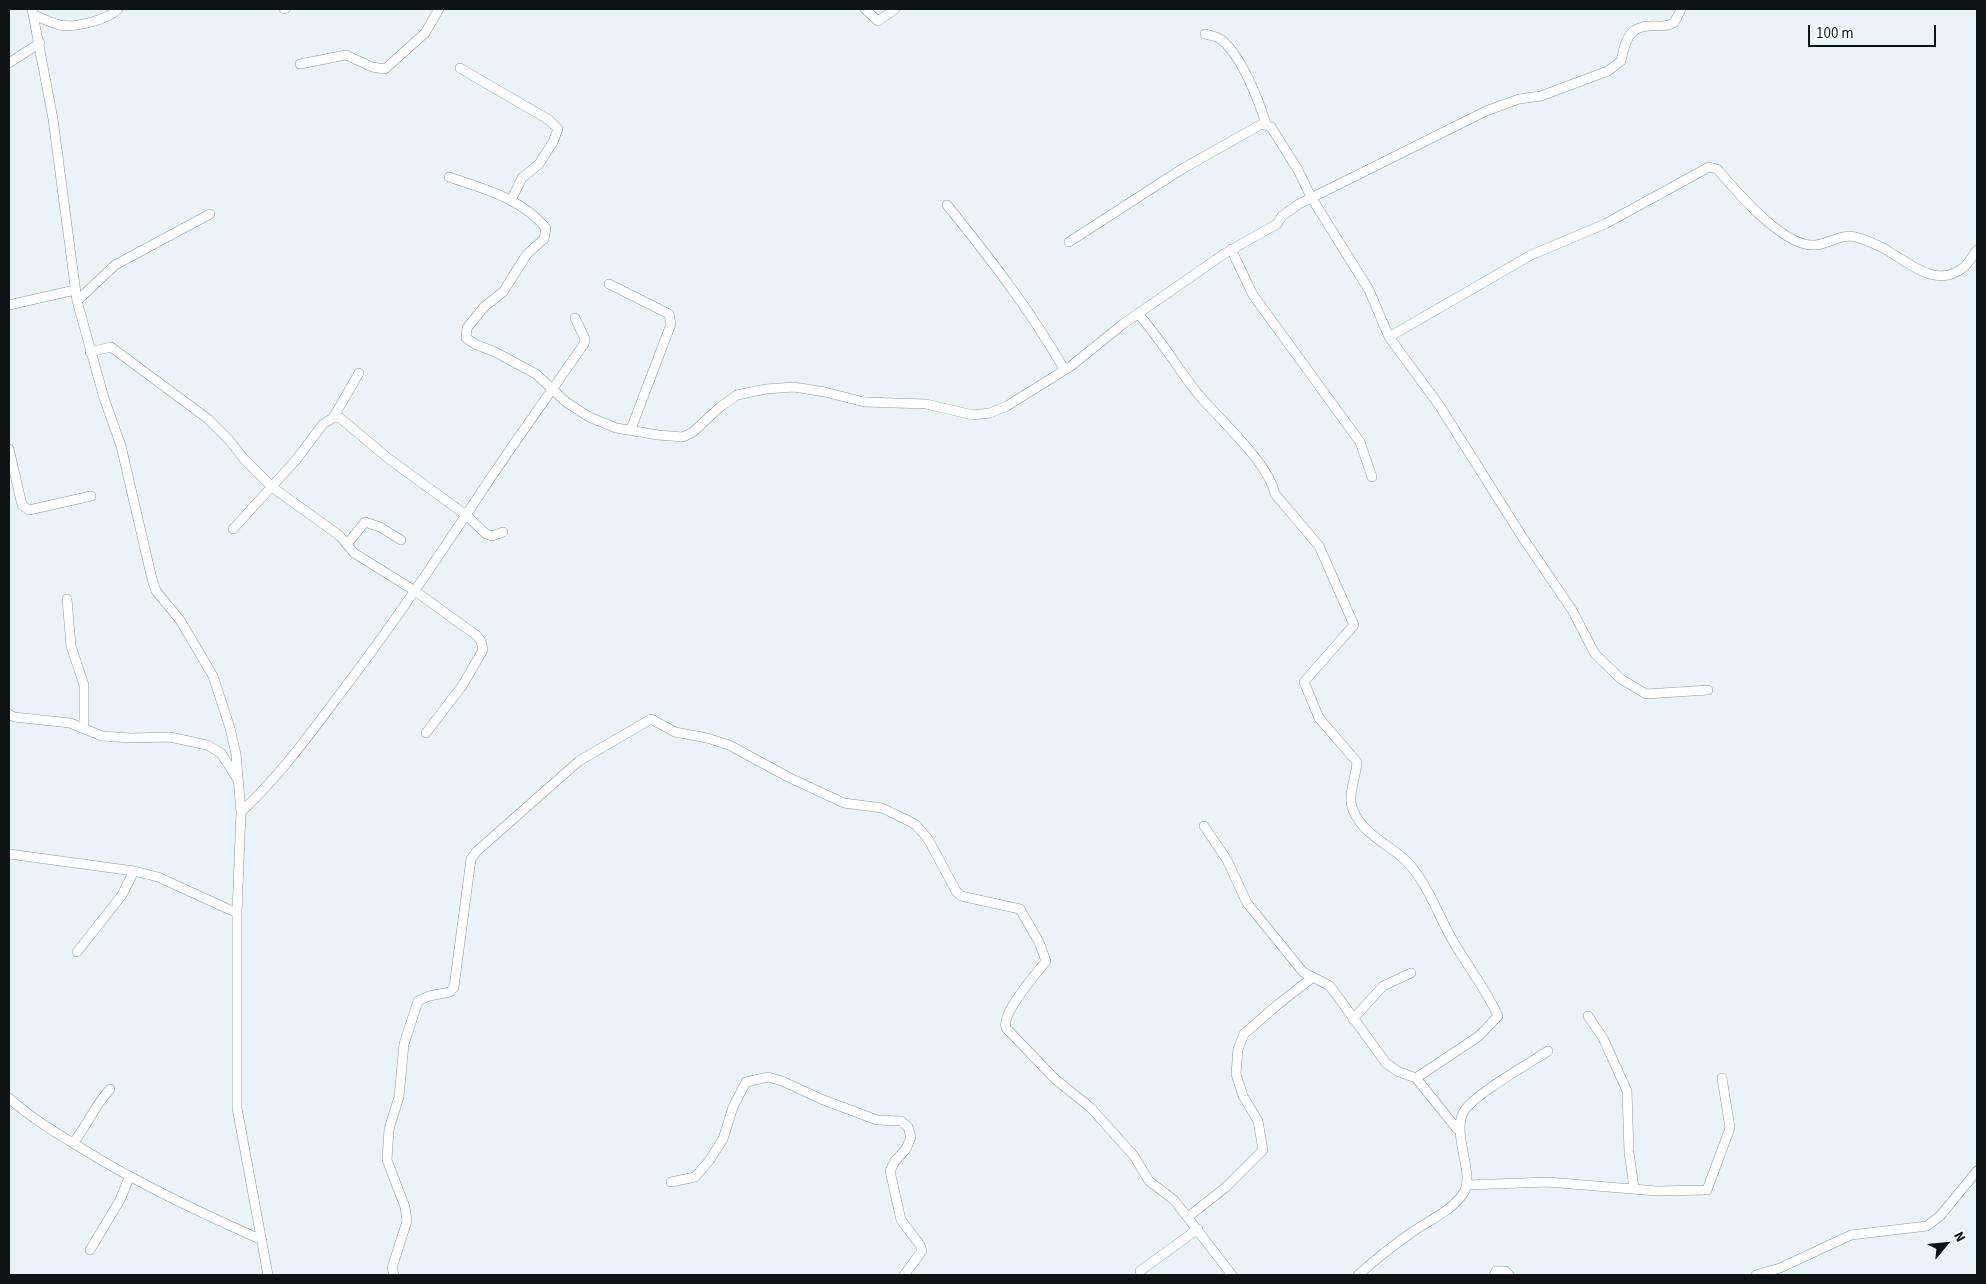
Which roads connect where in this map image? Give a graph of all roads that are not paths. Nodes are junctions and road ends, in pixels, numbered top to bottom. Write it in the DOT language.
graph roads {
  1 [pos="118,9"];
  2 [pos="439,9"];
  3 [pos="864,9"];
  4 [pos="895,9"];
  5 [pos="1681,9"];
  6 [pos="33,12"];
  7 [pos="1205,34"];
  8 [pos="40,43"];
  9 [pos="9,63"];
  10 [pos="300,64"];
  11 [pos="460,68"];
  12 [pos="1266,124"];
  13 [pos="449,176"];
  14 [pos="1311,197"];
  15 [pos="511,200"];
  16 [pos="947,205"];
  17 [pos="210,214"];
  18 [pos="1069,242"];
  19 [pos="1232,249"];
  20 [pos="1977,250"];
  21 [pos="609,284"];
  22 [pos="75,290"];
  23 [pos="77,301"];
  24 [pos="9,305"];
  25 [pos="1138,314"];
  26 [pos="575,318"];
  27 [pos="1389,337"];
  28 [pos="90,352"];
  29 [pos="1064,369"];
  30 [pos="359,373"];
  31 [pos="552,391"];
  32 [pos="333,418"];
  33 [pos="631,429"];
  34 [pos="9,449"];
  35 [pos="1372,477"];
  36 [pos="272,487"];
  37 [pos="91,496"];
  38 [pos="466,515"];
  39 [pos="233,529"];
  40 [pos="503,532"];
  41 [pos="401,540"];
  42 [pos="347,544"];
  43 [pos="416,591"];
  44 [pos="67,599"];
  45 [pos="1708,690"];
  46 [pos="9,714"];
  47 [pos="84,727"];
  48 [pos="426,733"];
  49 [pos="239,782"];
  50 [pos="241,812"];
  51 [pos="1204,826"];
  52 [pos="9,854"];
  53 [pos="134,871"];
  54 [pos="237,913"];
  55 [pos="77,952"];
  56 [pos="1411,973"];
  57 [pos="1314,977"];
  58 [pos="1588,1016"];
  59 [pos="1352,1019"];
  60 [pos="1548,1051"];
  61 [pos="1416,1078"];
  62 [pos="1722,1078"];
  63 [pos="110,1088"];
  64 [pos="9,1098"];
  65 [pos="1457,1129"];
  66 [pos="73,1143"];
  67 [pos="1977,1171"];
  68 [pos="129,1178"];
  69 [pos="671,1182"];
  70 [pos="1466,1185"];
  71 [pos="1634,1188"];
  72 [pos="1188,1217"];
  73 [pos="1198,1229"];
  74 [pos="262,1240"];
  75 [pos="90,1250"];
  76 [pos="1140,1271"];
  77 [pos="268,1275"];
  78 [pos="394,1275"];
  79 [pos="904,1275"];
  80 [pos="1232,1275"];
  81 [pos="1358,1275"];
  82 [pos="1494,1275"];
  83 [pos="1509,1275"];
  84 [pos="1756,1275"];
  1 -- 6 [label="street"];
  2 -- 10 [label="street"];
  3 -- 4 [label="street"];
  5 -- 14 [label="street"];
  6 -- 8 [label="street"];
  7 -- 12 [label="street"];
  8 -- 9 [label="street"];
  8 -- 22 [label="street"];
  11 -- 15 [label="street"];
  12 -- 14 [label="street"];
  12 -- 18 [label="street"];
  13 -- 15 [label="street"];
  14 -- 19 [label="street"];
  14 -- 27 [label="street"];
  15 -- 31 [label="street"];
  16 -- 29 [label="street"];
  17 -- 23 [label="street"];
  19 -- 25 [label="street"];
  19 -- 35 [label="street"];
  20 -- 27 [label="street"];
  21 -- 33 [label="street"];
  22 -- 23 [label="street"];
  22 -- 24 [label="street"];
  23 -- 28 [label="street"];
  25 -- 29 [label="street"];
  25 -- 61 [label="street"];
  26 -- 31 [label="street"];
  27 -- 45 [label="street"];
  28 -- 36 [label="street"];
  28 -- 49 [label="street"];
  29 -- 33 [label="street"];
  30 -- 32 [label="street"];
  31 -- 33 [label="street"];
  31 -- 38 [label="street"];
  32 -- 36 [label="street"];
  32 -- 38 [label="street"];
  34 -- 37 [label="street"];
  36 -- 39 [label="street"];
  36 -- 42 [label="street"];
  38 -- 40 [label="street"];
  38 -- 43 [label="street"];
  41 -- 42 [label="street"];
  42 -- 43 [label="street"];
  43 -- 48 [label="street"];
  43 -- 50 [label="street"];
  44 -- 47 [label="street"];
  46 -- 47 [label="street"];
  47 -- 49 [label="street"];
  49 -- 50 [label="street"];
  50 -- 54 [label="street"];
  51 -- 57 [label="street"];
  52 -- 53 [label="street"];
  53 -- 54 [label="street"];
  53 -- 55 [label="street"];
  54 -- 74 [label="street"];
  56 -- 59 [label="street"];
  57 -- 59 [label="street"];
  57 -- 72 [label="street"];
  58 -- 71 [label="street"];
  59 -- 61 [label="street"];
  60 -- 65 [label="street"];
  61 -- 65 [label="street"];
  62 -- 71 [label="street"];
  63 -- 66 [label="street"];
  64 -- 66 [label="street"];
  65 -- 70 [label="street"];
  66 -- 68 [label="street"];
  67 -- 84 [label="street"];
  68 -- 74 [label="street"];
  68 -- 75 [label="street"];
  69 -- 79 [label="street"];
  70 -- 71 [label="street"];
  70 -- 81 [label="street"];
  72 -- 73 [label="street"];
  72 -- 78 [label="street"];
  73 -- 76 [label="street"];
  73 -- 80 [label="street"];
  74 -- 77 [label="street"];
  82 -- 83 [label="street"];
}
